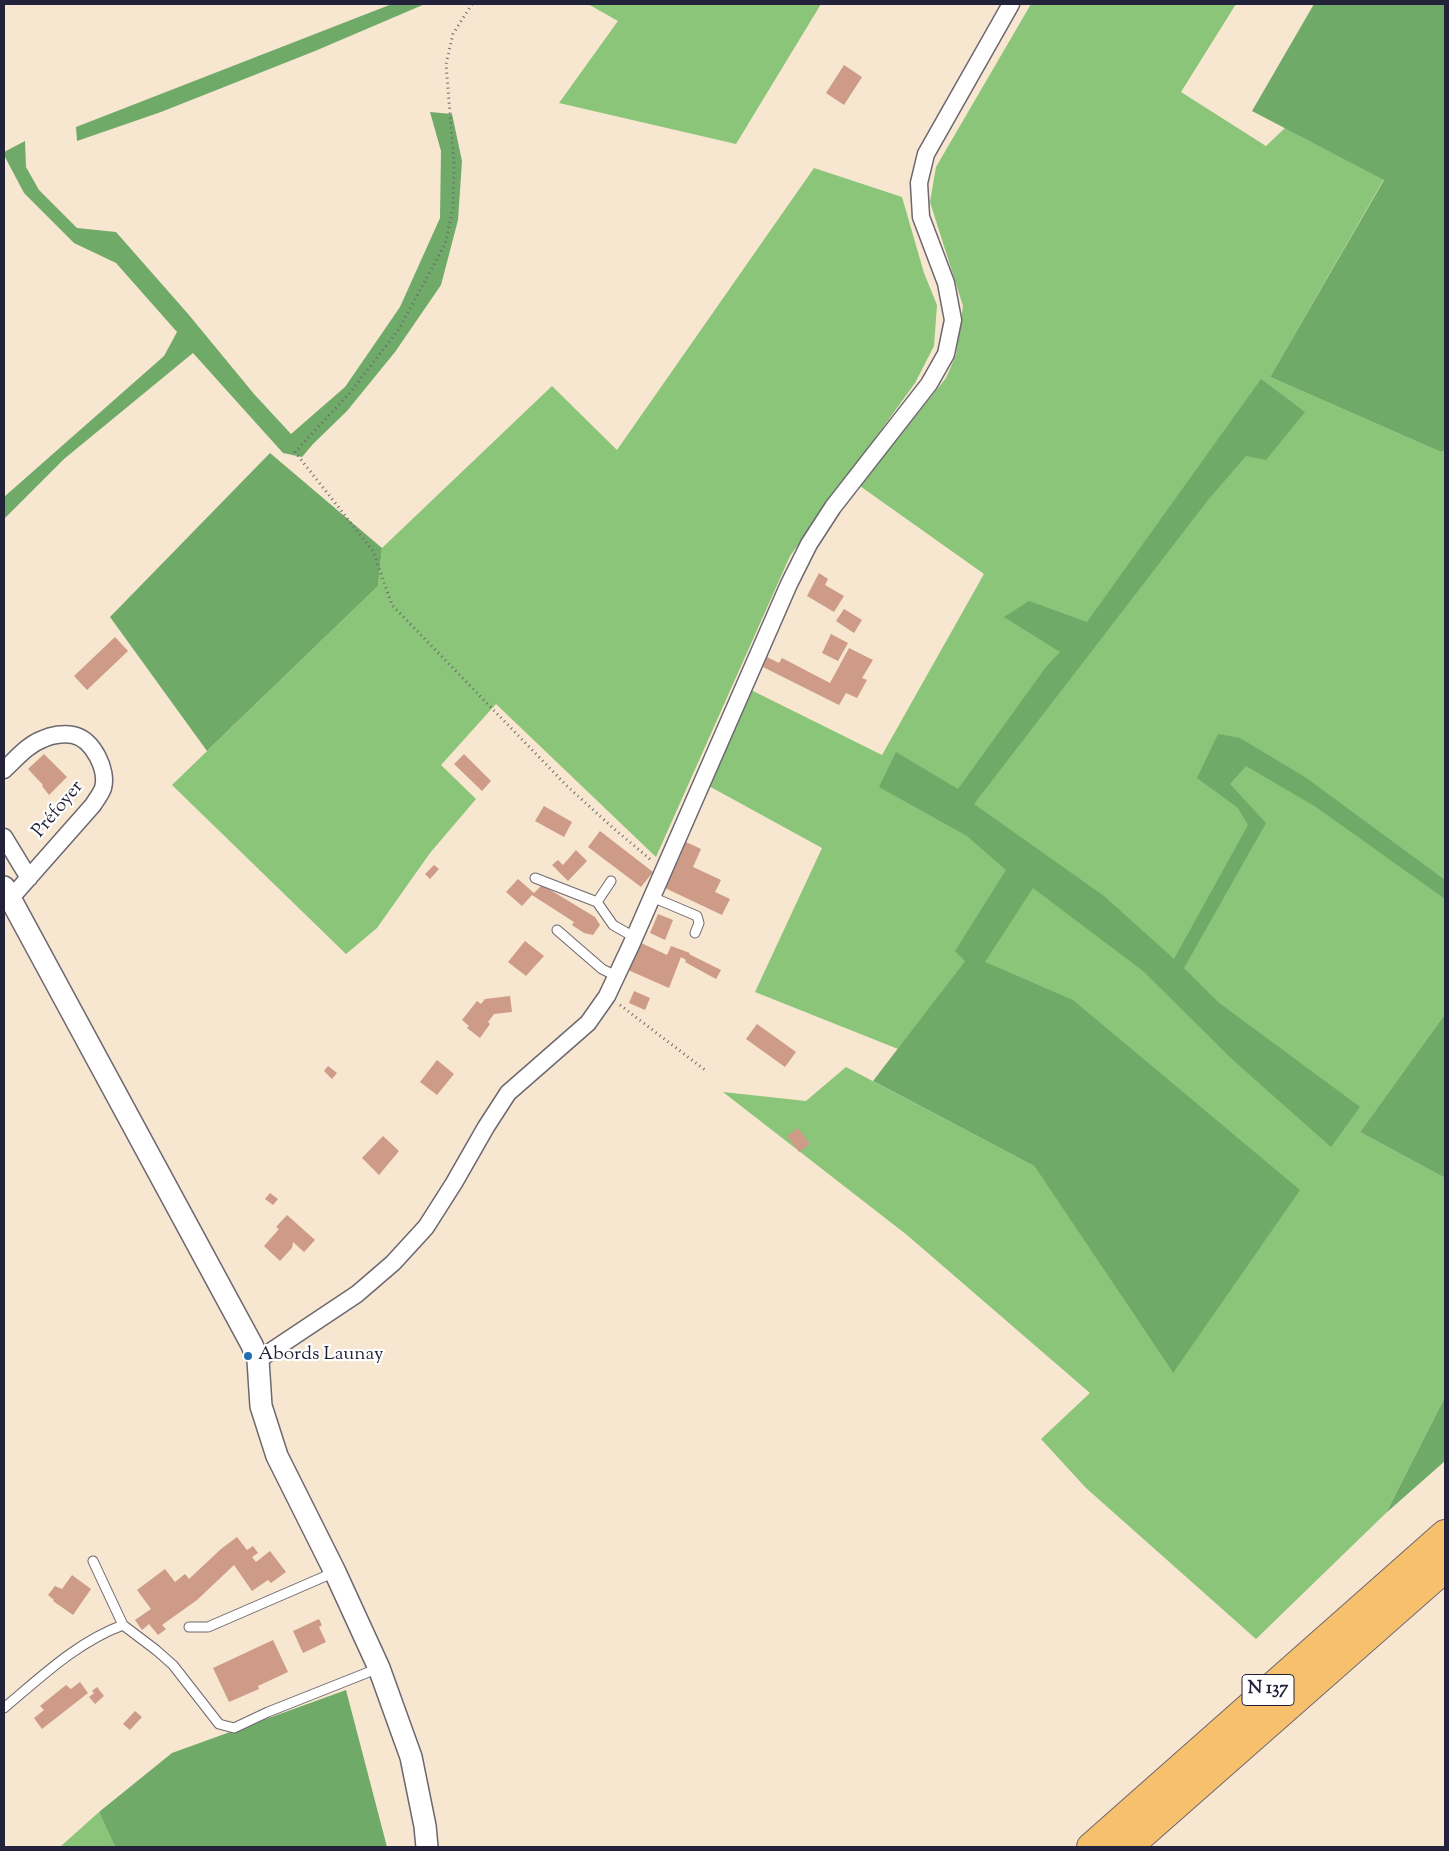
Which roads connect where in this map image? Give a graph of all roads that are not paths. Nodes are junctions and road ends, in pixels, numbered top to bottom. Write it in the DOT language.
graph roads {
  1 [pos="1011,4"];
  2 [pos="4,770"];
  3 [pos="4,837"];
  4 [pos="29,878"];
  5 [pos="535,878"];
  6 [pos="611,882"];
  7 [pos="7,893"];
  8 [pos="652,897"];
  9 [pos="597,902"];
  10 [pos="557,930"];
  11 [pos="695,933"];
  12 [pos="634,937"];
  13 [pos="616,976"];
  14 [pos="258,1360"];
  15 [pos="1445,1534"];
  16 [pos="93,1561"];
  17 [pos="1445,1568"];
  18 [pos="335,1572"];
  19 [pos="123,1625"];
  20 [pos="189,1627"];
  21 [pos="378,1668"];
  22 [pos="4,1708"];
  23 [pos="427,1847"];
  24 [pos="1091,1847"];
  25 [pos="1128,1847"];
  1 -- 8 [label="street"];
  2 -- 4 [label="street, Préfoyer"];
  3 -- 4 [label="street, Préfoyer"];
  4 -- 7 [label="street, Préfoyer"];
  5 -- 9 [label="lane"];
  6 -- 9 [label="lane"];
  7 -- 14 [label="street"];
  8 -- 11 [label="lane"];
  8 -- 12 [label="street"];
  9 -- 12 [label="lane"];
  10 -- 13 [label="lane"];
  12 -- 13 [label="street"];
  13 -- 14 [label="street"];
  14 -- 18 [label="street"];
  15 -- 24 [label="highway, N 137"];
  16 -- 19 [label="lane"];
  17 -- 25 [label="highway, N 137"];
  18 -- 20 [label="lane"];
  18 -- 21 [label="street"];
  19 -- 21 [label="lane"];
  19 -- 22 [label="lane"];
  21 -- 23 [label="street"];
}
